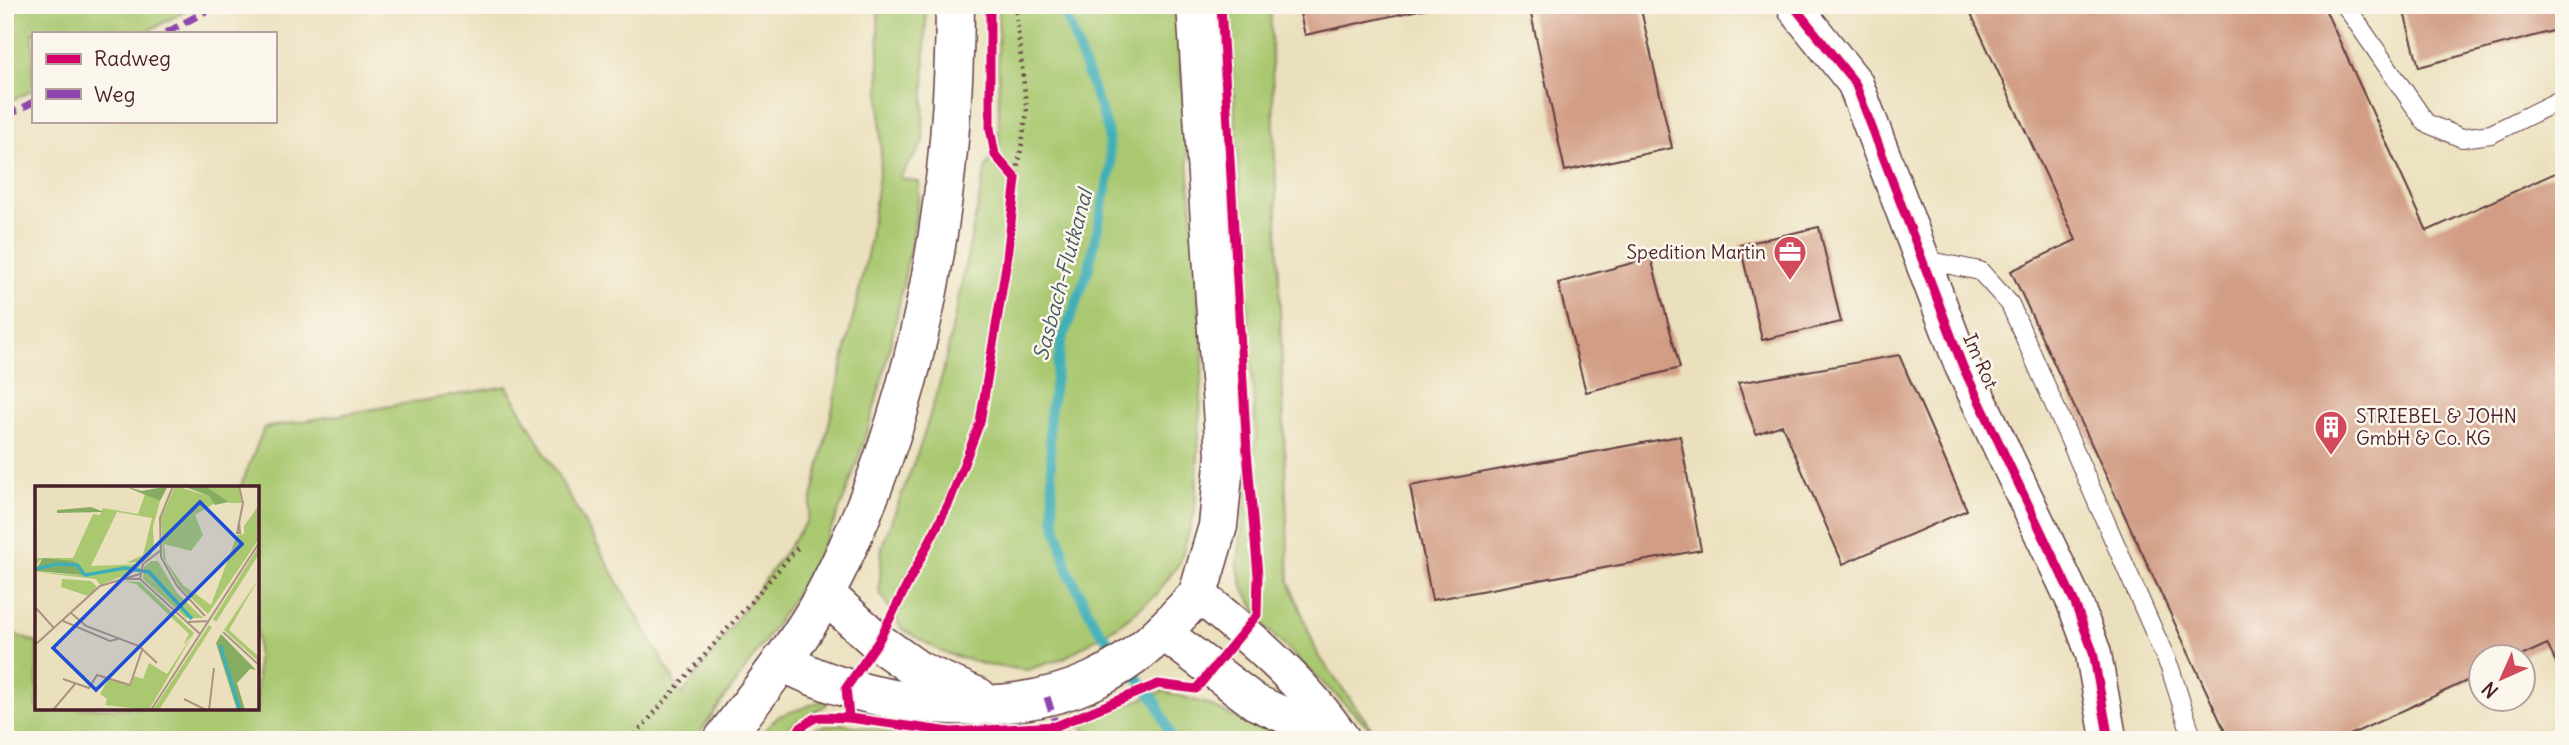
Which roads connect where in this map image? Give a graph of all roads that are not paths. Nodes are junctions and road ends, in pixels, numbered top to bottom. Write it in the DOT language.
graph roads {
  1 [pos="955,5"];
  2 [pos="1196,5"];
  3 [pos="2345,5"];
  4 [pos="1796,7"];
  5 [pos="2564,98"];
  6 [pos="1920,258"];
  7 [pos="825,594"];
  8 [pos="1198,594"];
  9 [pos="1161,636"];
  10 [pos="782,661"];
  11 [pos="992,704"];
  12 [pos="723,740"];
  13 [pos="1341,740"];
  14 [pos="2109,740"];
  15 [pos="2193,740"];
  1 -- 7 [label="street"];
  2 -- 8 [label="street"];
  3 -- 5 [label="lane"];
  4 -- 6 [label="street, Im Rot"];
  6 -- 14 [label="street, Im Rot"];
  6 -- 15 [label="lane"];
  7 -- 10 [label="street"];
  7 -- 11 [label="street"];
  8 -- 9 [label="street"];
  8 -- 13 [label="street"];
  9 -- 11 [label="street"];
  9 -- 13 [label="street"];
  10 -- 11 [label="street"];
  10 -- 12 [label="street"];
}
